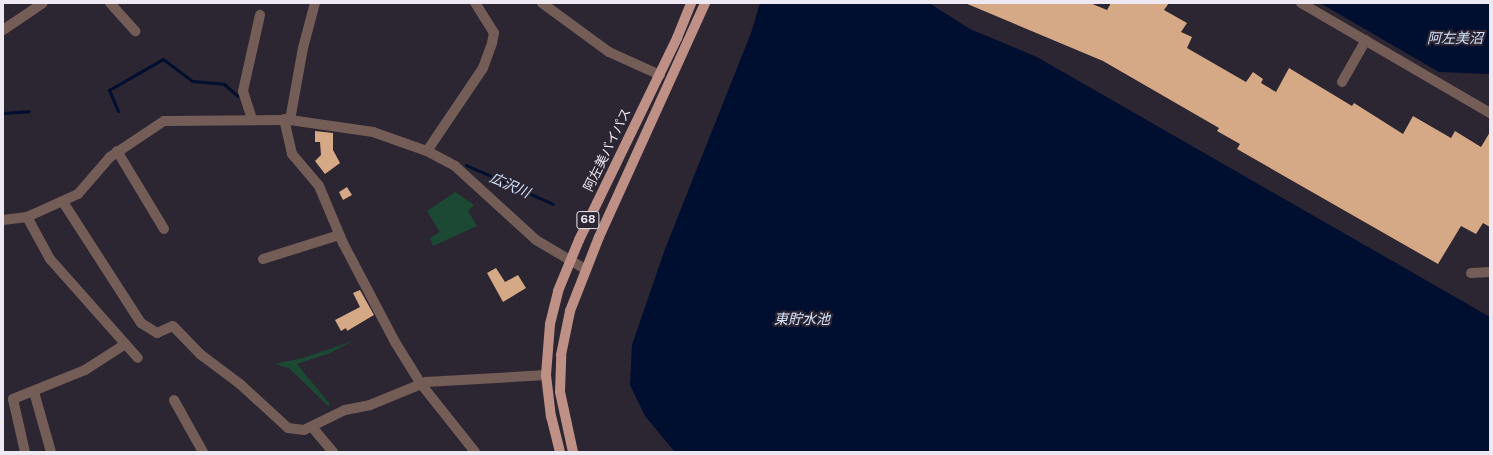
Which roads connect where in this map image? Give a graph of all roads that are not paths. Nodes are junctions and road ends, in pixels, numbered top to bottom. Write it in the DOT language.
graph roads {
  1 [pos="44,3"];
  2 [pos="110,3"];
  3 [pos="315,3"];
  4 [pos="542,3"];
  5 [pos="691,3"];
  6 [pos="705,3"];
  7 [pos="1301,3"];
  8 [pos="479,4"];
  9 [pos="260,16"];
  10 [pos="3,30"];
  11 [pos="135,31"];
  12 [pos="1366,40"];
  13 [pos="660,75"];
  14 [pos="1342,82"];
  15 [pos="1490,113"];
  16 [pos="252,119"];
  17 [pos="287,120"];
  18 [pos="117,151"];
  19 [pos="427,151"];
  20 [pos="63,202"];
  21 [pos="27,217"];
  22 [pos="3,220"];
  23 [pos="164,229"];
  24 [pos="339,235"];
  25 [pos="263,259"];
  26 [pos="569,262"];
  27 [pos="585,269"];
  28 [pos="1490,272"];
  29 [pos="1471,273"];
  30 [pos="124,345"];
  31 [pos="138,358"];
  32 [pos="546,376"];
  33 [pos="421,384"];
  34 [pos="34,392"];
  35 [pos="174,400"];
  36 [pos="312,427"];
  37 [pos="25,452"];
  38 [pos="50,452"];
  39 [pos="203,452"];
  40 [pos="333,452"];
  41 [pos="475,452"];
  42 [pos="560,452"];
  43 [pos="574,452"];
  1 -- 10 [label="street"];
  2 -- 11 [label="street"];
  3 -- 17 [label="street"];
  4 -- 13 [label="street"];
  5 -- 13 [label="main road, 阿左美バイパス / 68"];
  6 -- 27 [label="main road, 68"];
  7 -- 12 [label="street"];
  8 -- 19 [label="street"];
  9 -- 16 [label="street"];
  12 -- 14 [label="street"];
  12 -- 15 [label="street"];
  13 -- 26 [label="main road, 阿左美バイパス / 68"];
  16 -- 17 [label="street"];
  16 -- 18 [label="street"];
  17 -- 19 [label="street"];
  17 -- 24 [label="street"];
  18 -- 20 [label="street"];
  18 -- 23 [label="street"];
  19 -- 26 [label="street"];
  20 -- 21 [label="street"];
  20 -- 36 [label="street"];
  21 -- 22 [label="street"];
  21 -- 30 [label="street"];
  24 -- 25 [label="street"];
  24 -- 33 [label="street"];
  26 -- 27 [label="street"];
  26 -- 32 [label="main road, 阿左美バイパス / 68"];
  27 -- 43 [label="main road, 68"];
  28 -- 29 [label="street"];
  30 -- 31 [label="street"];
  30 -- 34 [label="street"];
  32 -- 33 [label="street"];
  32 -- 42 [label="main road, 阿左美バイパス / 68"];
  33 -- 36 [label="street"];
  33 -- 41 [label="street"];
  34 -- 37 [label="street"];
  34 -- 38 [label="street"];
  35 -- 39 [label="street"];
  36 -- 40 [label="street"];
}
